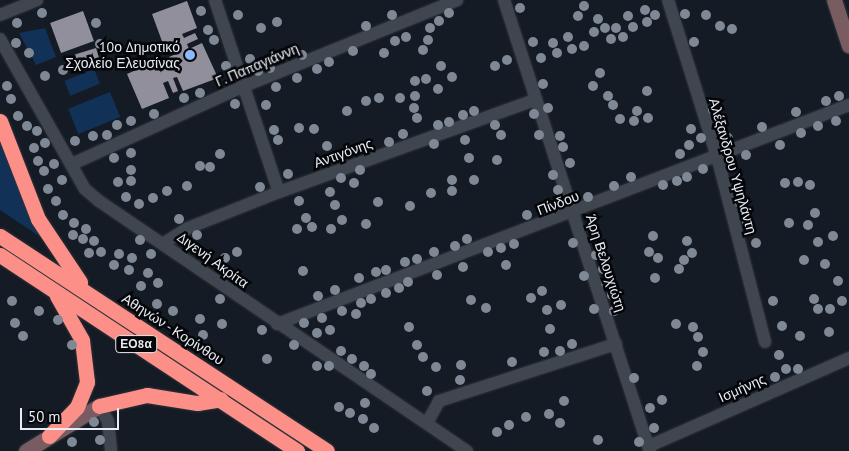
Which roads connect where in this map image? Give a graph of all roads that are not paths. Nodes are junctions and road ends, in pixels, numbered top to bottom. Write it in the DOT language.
graph roads {
  1 [pos="37,0"];
  2 [pos="217,0"];
  3 [pos="457,0"];
  4 [pos="504,0"];
  5 [pos="668,0"];
  6 [pos="834,0"];
  7 [pos="0,14"];
  8 [pos="0,39"];
  9 [pos="849,46"];
  10 [pos="242,87"];
  11 [pos="535,100"];
  12 [pos="849,105"];
  13 [pos="0,122"];
  14 [pos="717,156"];
  15 [pos="72,164"];
  16 [pos="279,192"];
  17 [pos="574,212"];
  18 [pos="0,236"];
  19 [pos="164,243"];
  20 [pos="0,255"];
  21 [pos="52,289"];
  22 [pos="89,293"];
  23 [pos="277,324"];
  24 [pos="765,342"];
  25 [pos="616,344"];
  26 [pos="849,358"];
  27 [pos="221,399"];
  28 [pos="99,406"];
  29 [pos="427,423"];
  30 [pos="49,436"];
  31 [pos="649,449"];
  32 [pos="26,451"];
  33 [pos="111,451"];
  34 [pos="297,451"];
  35 [pos="327,451"];
  36 [pos="466,451"];
  1 -- 7 [label="street"];
  2 -- 10 [label="street"];
  3 -- 10 [label="street, Γ. Παπαγιάννη"];
  4 -- 11 [label="street, Άρη Βελουχιώτη"];
  5 -- 14 [label="street, Αλέξανδρου Υψηλάντη"];
  6 -- 9 [label="main road"];
  8 -- 15 [label="street, Διγενή Ακρίτα"];
  10 -- 15 [label="street, Γ. Παπαγιάννη"];
  10 -- 16 [label="street"];
  11 -- 16 [label="street, Αντιγόνης"];
  11 -- 17 [label="street, Άρη Βελουχιώτη"];
  12 -- 14 [label="street, Πίνδου"];
  13 -- 22 [label="highway"];
  14 -- 17 [label="street, Πίνδου"];
  14 -- 24 [label="street, Αλέξανδρου Υψηλάντη"];
  15 -- 19 [label="street, Διγενή Ακρίτα"];
  16 -- 19 [label="street, Αντιγόνης"];
  17 -- 23 [label="street, Πίνδου"];
  17 -- 25 [label="street, Άρη Βελουχιώτη"];
  18 -- 22 [label="highway, Αθηνών - Κορίνθου / ΕΟ8α"];
  19 -- 23 [label="street, Διγενή Ακρίτα"];
  20 -- 21 [label="highway, ΕΟ8α"];
  21 -- 27 [label="highway, ΕΟ8α"];
  21 -- 30 [label="highway"];
  22 -- 35 [label="highway, Αθηνών - Κορίνθου / ΕΟ8α"];
  23 -- 29 [label="street, Διγενή Ακρίτα"];
  25 -- 29 [label="street"];
  25 -- 31 [label="street, Άρη Βελουχιώτη"];
  26 -- 31 [label="street, Ισμήνης"];
  27 -- 28 [label="highway"];
  27 -- 34 [label="highway, ΕΟ8α"];
  28 -- 30 [label="main road"];
  28 -- 33 [label="street"];
  29 -- 36 [label="street, Διγενή Ακρίτα"];
  30 -- 32 [label="main road"];
}
